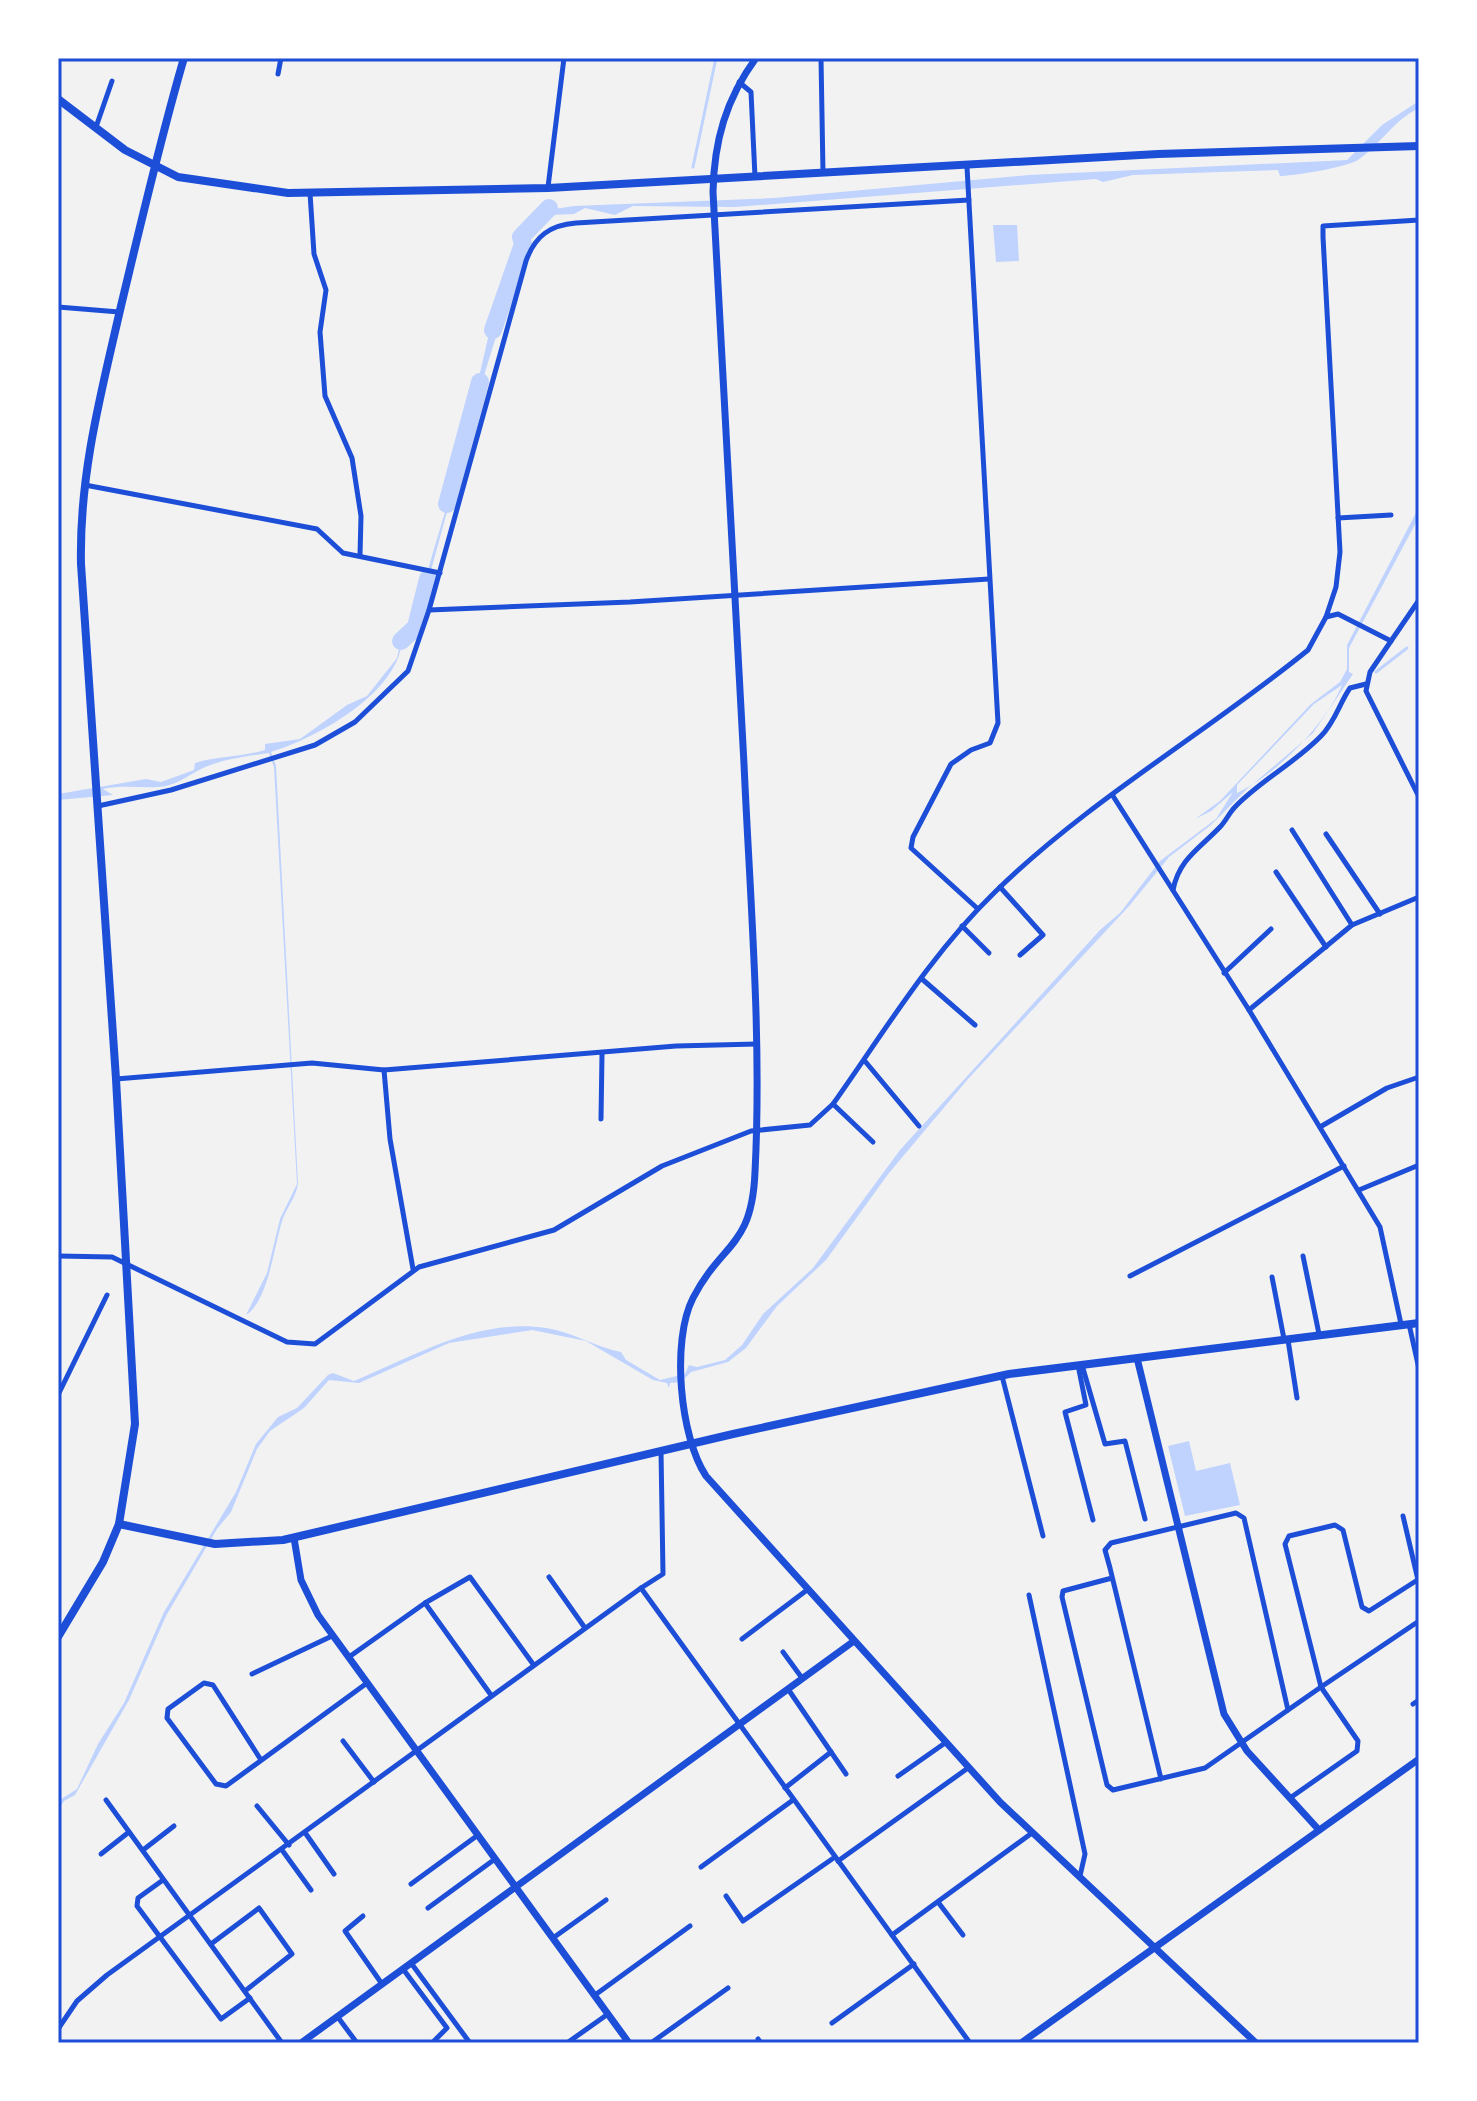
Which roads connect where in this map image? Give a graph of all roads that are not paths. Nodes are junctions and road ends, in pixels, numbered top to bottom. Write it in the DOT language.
graph roads {
  1 [pos="184,58"];
  2 [pos="281,58"];
  3 [pos="564,58"];
  4 [pos="756,58"];
  5 [pos="821,58"];
  6 [pos="278,74"];
  7 [pos="112,81"];
  8 [pos="739,82"];
  9 [pos="58,99"];
  10 [pos="96,127"];
  11 [pos="1419,146"];
  12 [pos="154,166"];
  13 [pos="967,170"];
  14 [pos="823,175"];
  15 [pos="755,178"];
  16 [pos="713,181"];
  17 [pos="548,188"];
  18 [pos="310,192"];
  19 [pos="969,198"];
  20 [pos="714,214"];
  21 [pos="1419,220"];
  22 [pos="58,307"];
  23 [pos="120,312"];
  24 [pos="82,485"];
  25 [pos="1391,515"];
  26 [pos="1338,518"];
  27 [pos="360,555"];
  28 [pos="440,573"];
  29 [pos="989,579"];
  30 [pos="735,594"];
  31 [pos="1419,600"];
  32 [pos="429,610"];
  33 [pos="1326,617"];
  34 [pos="1391,641"];
  35 [pos="1366,684"];
  36 [pos="1113,796"];
  37 [pos="1419,797"];
  38 [pos="98,803"];
  39 [pos="1292,830"];
  40 [pos="1326,834"];
  41 [pos="1276,872"];
  42 [pos="1000,887"];
  43 [pos="1173,890"];
  44 [pos="1419,897"];
  45 [pos="978,909"];
  46 [pos="1380,914"];
  47 [pos="1352,925"];
  48 [pos="962,926"];
  49 [pos="1271,929"];
  50 [pos="1326,947"];
  51 [pos="989,953"];
  52 [pos="1020,955"];
  53 [pos="1224,973"];
  54 [pos="922,979"];
  55 [pos="1249,1010"];
  56 [pos="975,1025"];
  57 [pos="757,1044"];
  58 [pos="602,1054"];
  59 [pos="864,1060"];
  60 [pos="384,1070"];
  61 [pos="1419,1077"];
  62 [pos="116,1079"];
  63 [pos="833,1104"];
  64 [pos="601,1119"];
  65 [pos="919,1126"];
  66 [pos="1320,1127"];
  67 [pos="757,1130"];
  68 [pos="873,1142"];
  69 [pos="1419,1165"];
  70 [pos="1344,1166"];
  71 [pos="1359,1190"];
  72 [pos="58,1256"];
  73 [pos="1303,1256"];
  74 [pos="126,1266"];
  75 [pos="413,1269"];
  76 [pos="1130,1276"];
  77 [pos="1272,1277"];
  78 [pos="107,1295"];
  79 [pos="1410,1324"];
  80 [pos="1319,1334"];
  81 [pos="1286,1339"];
  82 [pos="1137,1358"];
  83 [pos="1080,1364"];
  84 [pos="1419,1369"];
  85 [pos="1002,1376"];
  86 [pos="58,1395"];
  87 [pos="1297,1398"];
  88 [pos="690,1444"];
  89 [pos="661,1451"];
  90 [pos="1403,1516"];
  91 [pos="1145,1519"];
  92 [pos="1093,1520"];
  93 [pos="119,1524"];
  94 [pos="1178,1526"];
  95 [pos="1043,1536"];
  96 [pos="294,1538"];
  97 [pos="549,1577"];
  98 [pos="1112,1578"];
  99 [pos="1418,1579"];
  100 [pos="641,1588"];
  101 [pos="807,1590"];
  102 [pos="1029,1595"];
  103 [pos="425,1603"];
  104 [pos="1419,1621"];
  105 [pos="585,1628"];
  106 [pos="332,1636"];
  107 [pos="58,1637"];
  108 [pos="742,1639"];
  109 [pos="854,1641"];
  110 [pos="783,1652"];
  111 [pos="349,1658"];
  112 [pos="533,1664"];
  113 [pos="252,1674"];
  114 [pos="802,1678"];
  115 [pos="367,1683"];
  116 [pos="1321,1687"];
  117 [pos="788,1689"];
  118 [pos="491,1695"];
  119 [pos="1288,1710"];
  120 [pos="739,1725"];
  121 [pos="343,1741"];
  122 [pos="945,1743"];
  123 [pos="1241,1743"];
  124 [pos="417,1751"];
  125 [pos="831,1752"];
  126 [pos="1419,1759"];
  127 [pos="261,1760"];
  128 [pos="968,1768"];
  129 [pos="846,1774"];
  130 [pos="898,1776"];
  131 [pos="1161,1779"];
  132 [pos="374,1782"];
  133 [pos="785,1788"];
  134 [pos="1290,1798"];
  135 [pos="106,1800"];
  136 [pos="793,1800"];
  137 [pos="257,1806"];
  138 [pos="174,1826"];
  139 [pos="1319,1830"];
  140 [pos="129,1832"];
  141 [pos="1032,1833"];
  142 [pos="306,1834"];
  143 [pos="478,1835"];
  144 [pos="289,1845"];
  145 [pos="143,1850"];
  146 [pos="282,1850"];
  147 [pos="101,1854"];
  148 [pos="495,1858"];
  149 [pos="836,1859"];
  150 [pos="701,1867"];
  151 [pos="334,1874"];
  152 [pos="1079,1877"];
  153 [pos="163,1880"];
  154 [pos="411,1884"];
  155 [pos="516,1887"];
  156 [pos="311,1890"];
  157 [pos="726,1896"];
  158 [pos="606,1900"];
  159 [pos="938,1902"];
  160 [pos="428,1908"];
  161 [pos="363,1916"];
  162 [pos="191,1917"];
  163 [pos="690,1926"];
  164 [pos="892,1935"];
  165 [pos="963,1935"];
  166 [pos="162,1938"];
  167 [pos="553,1938"];
  168 [pos="211,1944"];
  169 [pos="1155,1948"];
  170 [pos="411,1963"];
  171 [pos="914,1964"];
  172 [pos="403,1969"];
  173 [pos="382,1984"];
  174 [pos="728,1988"];
  175 [pos="245,1991"];
  176 [pos="595,1995"];
  177 [pos="250,1998"];
  178 [pos="608,2014"];
  179 [pos="337,2016"];
  180 [pos="832,2023"];
  181 [pos="58,2029"];
  182 [pos="282,2043"];
  183 [pos="301,2043"];
  184 [pos="357,2043"];
  185 [pos="432,2043"];
  186 [pos="470,2043"];
  187 [pos="567,2043"];
  188 [pos="629,2043"];
  189 [pos="651,2043"];
  190 [pos="970,2043"];
  191 [pos="1021,2043"];
  192 [pos="1256,2043"];
  1 -- 12 [label="main road"];
  2 -- 6 [label="street"];
  3 -- 17 [label="street"];
  4 -- 8 [label="street"];
  5 -- 14 [label="street"];
  7 -- 10 [label="street"];
  8 -- 15 [label="street"];
  8 -- 16 [label="street"];
  9 -- 10 [label="main road"];
  10 -- 12 [label="main road"];
  11 -- 13 [label="main road"];
  12 -- 18 [label="main road"];
  12 -- 23 [label="main road"];
  13 -- 14 [label="main road"];
  13 -- 19 [label="street"];
  14 -- 15 [label="main road"];
  15 -- 16 [label="main road"];
  16 -- 17 [label="main road"];
  16 -- 20 [label="street"];
  17 -- 18 [label="main road"];
  18 -- 27 [label="street"];
  19 -- 20 [label="street"];
  19 -- 29 [label="street"];
  20 -- 28 [label="street"];
  20 -- 30 [label="street"];
  21 -- 26 [label="street"];
  22 -- 23 [label="street"];
  23 -- 24 [label="main road"];
  24 -- 27 [label="street"];
  24 -- 38 [label="main road"];
  25 -- 26 [label="street"];
  26 -- 33 [label="street"];
  27 -- 28 [label="street"];
  28 -- 32 [label="street"];
  29 -- 30 [label="street"];
  29 -- 45 [label="street"];
  30 -- 32 [label="street"];
  30 -- 57 [label="street"];
  31 -- 34 [label="street"];
  32 -- 38 [label="street"];
  33 -- 34 [label="street"];
  33 -- 36 [label="street"];
  34 -- 35 [label="street"];
  35 -- 37 [label="street"];
  35 -- 43 [label="street"];
  36 -- 42 [label="street"];
  36 -- 43 [label="street"];
  38 -- 62 [label="main road"];
  39 -- 47 [label="street"];
  40 -- 46 [label="street"];
  41 -- 50 [label="street"];
  42 -- 45 [label="street"];
  42 -- 52 [label="street"];
  43 -- 53 [label="street"];
  44 -- 46 [label="street"];
  45 -- 48 [label="street"];
  46 -- 47 [label="street"];
  47 -- 50 [label="street"];
  48 -- 51 [label="street"];
  48 -- 54 [label="street"];
  49 -- 53 [label="street"];
  50 -- 55 [label="street"];
  53 -- 55 [label="street"];
  54 -- 56 [label="street"];
  54 -- 59 [label="street"];
  55 -- 66 [label="street"];
  57 -- 58 [label="street"];
  57 -- 67 [label="street"];
  58 -- 60 [label="street"];
  58 -- 64 [label="street"];
  59 -- 63 [label="street"];
  59 -- 65 [label="street"];
  60 -- 62 [label="street"];
  60 -- 75 [label="street"];
  61 -- 66 [label="street"];
  62 -- 74 [label="main road"];
  63 -- 67 [label="street"];
  63 -- 68 [label="street"];
  66 -- 70 [label="street"];
  67 -- 75 [label="street"];
  67 -- 88 [label="street"];
  69 -- 71 [label="street"];
  70 -- 71 [label="street"];
  70 -- 76 [label="street"];
  71 -- 79 [label="street"];
  72 -- 74 [label="street"];
  73 -- 80 [label="street"];
  74 -- 75 [label="street"];
  74 -- 93 [label="main road"];
  77 -- 81 [label="street"];
  78 -- 86 [label="street"];
  79 -- 80 [label="main road"];
  79 -- 84 [label="street"];
  80 -- 81 [label="main road"];
  81 -- 82 [label="main road"];
  81 -- 87 [label="street"];
  82 -- 83 [label="main road"];
  82 -- 94 [label="street"];
  83 -- 85 [label="main road"];
  83 -- 91 [label="street"];
  83 -- 92 [label="street"];
  85 -- 88 [label="main road"];
  85 -- 95 [label="street"];
  88 -- 89 [label="main road"];
  88 -- 101 [label="street"];
  89 -- 96 [label="main road"];
  89 -- 100 [label="street"];
  90 -- 99 [label="street"];
  93 -- 96 [label="main road"];
  93 -- 107 [label="main road"];
  94 -- 98 [label="street"];
  94 -- 119 [label="street"];
  94 -- 123 [label="street"];
  96 -- 106 [label="street"];
  97 -- 105 [label="street"];
  98 -- 131 [label="street"];
  98 -- 131 [label="street"];
  99 -- 116 [label="street"];
  100 -- 105 [label="street"];
  100 -- 120 [label="street"];
  101 -- 108 [label="street"];
  101 -- 109 [label="street"];
  102 -- 152 [label="street"];
  103 -- 111 [label="street"];
  103 -- 112 [label="street"];
  103 -- 118 [label="street"];
  104 -- 116 [label="street"];
  105 -- 112 [label="street"];
  106 -- 111 [label="street"];
  106 -- 113 [label="street"];
  109 -- 114 [label="street"];
  109 -- 122 [label="street"];
  110 -- 114 [label="street"];
  111 -- 115 [label="street"];
  112 -- 118 [label="street"];
  114 -- 117 [label="street"];
  115 -- 124 [label="street"];
  115 -- 127 [label="street"];
  116 -- 119 [label="street"];
  116 -- 134 [label="street"];
  117 -- 120 [label="street"];
  117 -- 125 [label="street"];
  118 -- 124 [label="street"];
  119 -- 123 [label="street"];
  120 -- 133 [label="street"];
  120 -- 155 [label="street"];
  121 -- 132 [label="street"];
  122 -- 128 [label="street"];
  122 -- 130 [label="street"];
  123 -- 131 [label="street"];
  123 -- 134 [label="street"];
  124 -- 132 [label="street"];
  124 -- 143 [label="street"];
  125 -- 129 [label="street"];
  125 -- 133 [label="street"];
  126 -- 139 [label="street"];
  127 -- 127 [label="street"];
  128 -- 141 [label="street"];
  128 -- 149 [label="street"];
  132 -- 142 [label="street"];
  133 -- 136 [label="street"];
  134 -- 139 [label="street"];
  135 -- 140 [label="street"];
  136 -- 149 [label="street"];
  136 -- 150 [label="street"];
  137 -- 144 [label="street"];
  138 -- 145 [label="street"];
  139 -- 169 [label="street"];
  140 -- 145 [label="street"];
  140 -- 147 [label="street"];
  141 -- 152 [label="street"];
  141 -- 159 [label="street"];
  142 -- 144 [label="street"];
  142 -- 151 [label="street"];
  143 -- 148 [label="street"];
  143 -- 154 [label="street"];
  144 -- 146 [label="street"];
  145 -- 153 [label="street"];
  146 -- 156 [label="street"];
  146 -- 162 [label="street"];
  148 -- 155 [label="street"];
  148 -- 160 [label="street"];
  149 -- 157 [label="street"];
  149 -- 164 [label="street"];
  152 -- 169 [label="street"];
  153 -- 162 [label="street"];
  153 -- 166 [label="street"];
  155 -- 167 [label="street"];
  155 -- 170 [label="street"];
  158 -- 167 [label="street"];
  159 -- 164 [label="street"];
  159 -- 165 [label="street"];
  161 -- 173 [label="street"];
  162 -- 166 [label="street"];
  162 -- 168 [label="street"];
  163 -- 176 [label="street"];
  164 -- 171 [label="street"];
  166 -- 177 [label="street"];
  166 -- 181 [label="street"];
  167 -- 176 [label="street"];
  168 -- 175 [label="street"];
  168 -- 175 [label="street"];
  169 -- 191 [label="street"];
  169 -- 192 [label="street"];
  170 -- 172 [label="street"];
  170 -- 186 [label="street"];
  171 -- 180 [label="street"];
  171 -- 190 [label="street"];
  172 -- 173 [label="street"];
  172 -- 185 [label="street"];
  173 -- 179 [label="street"];
  174 -- 189 [label="street"];
  175 -- 177 [label="street"];
  176 -- 178 [label="street"];
  177 -- 182 [label="street"];
  178 -- 187 [label="street"];
  178 -- 188 [label="street"];
  179 -- 183 [label="street"];
  179 -- 184 [label="street"];
}
